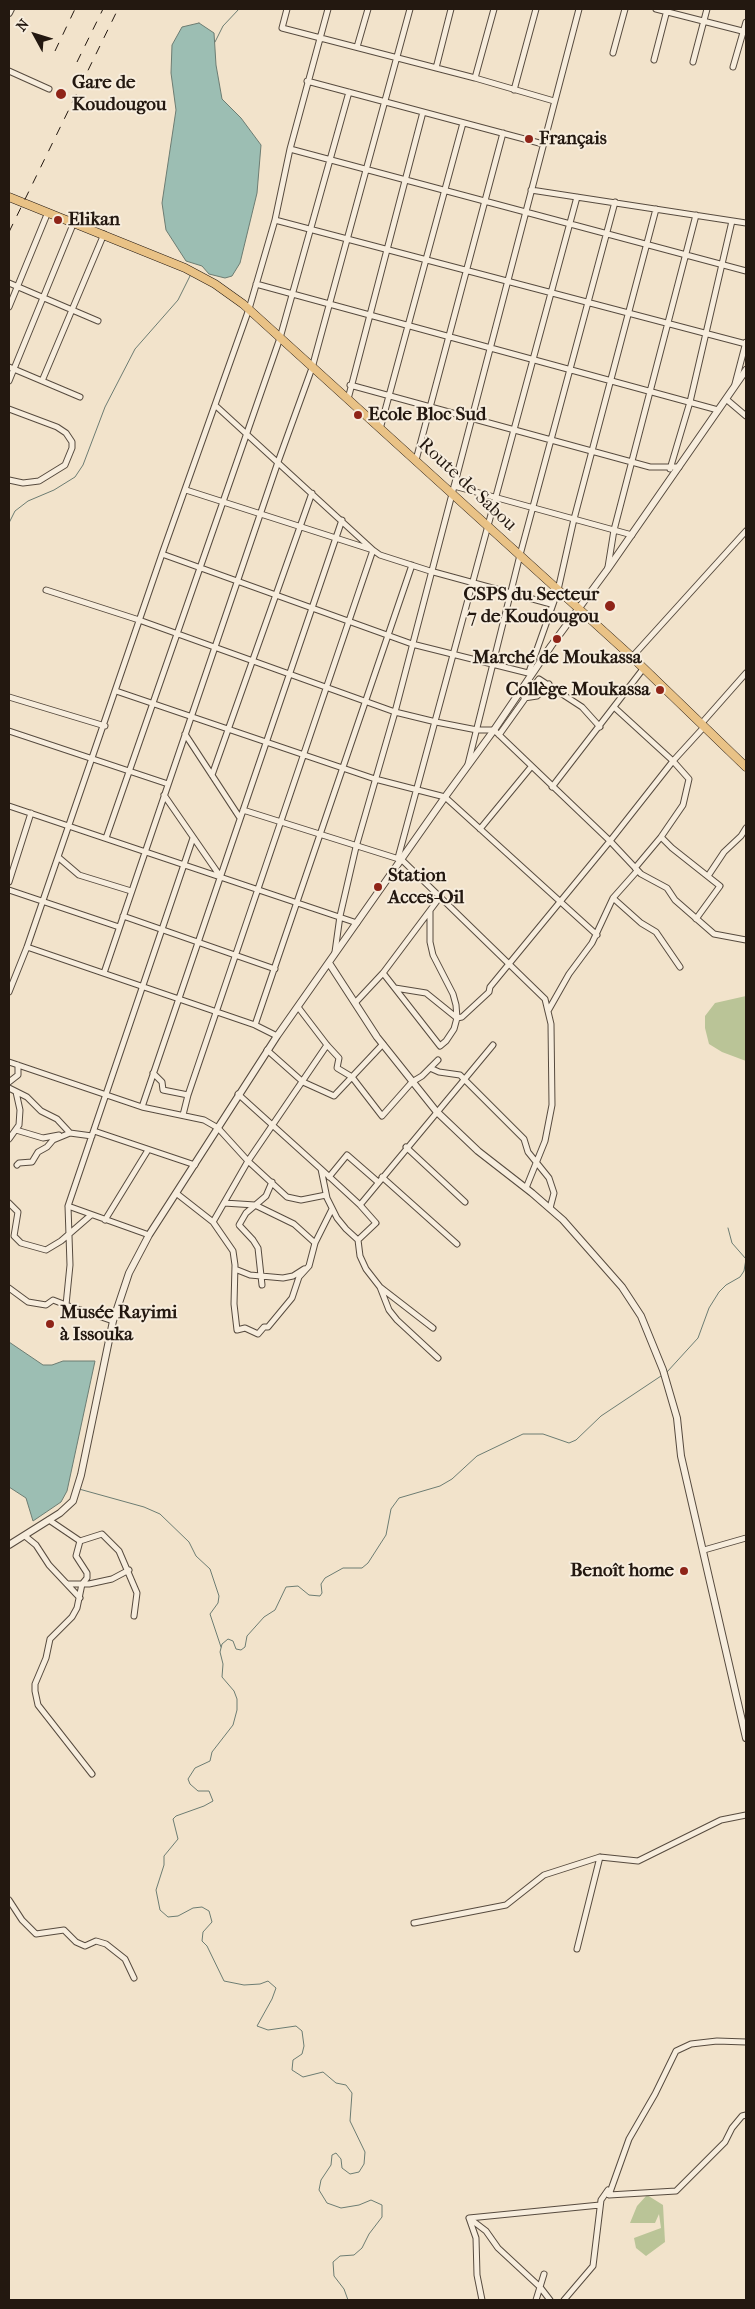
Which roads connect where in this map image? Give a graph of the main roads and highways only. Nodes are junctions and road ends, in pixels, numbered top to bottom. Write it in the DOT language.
graph roads {
  1 [pos="9,197"];
  2 [pos="746,766"];
  1 -- 2 [label="main road, Route de Sabou"];
}
